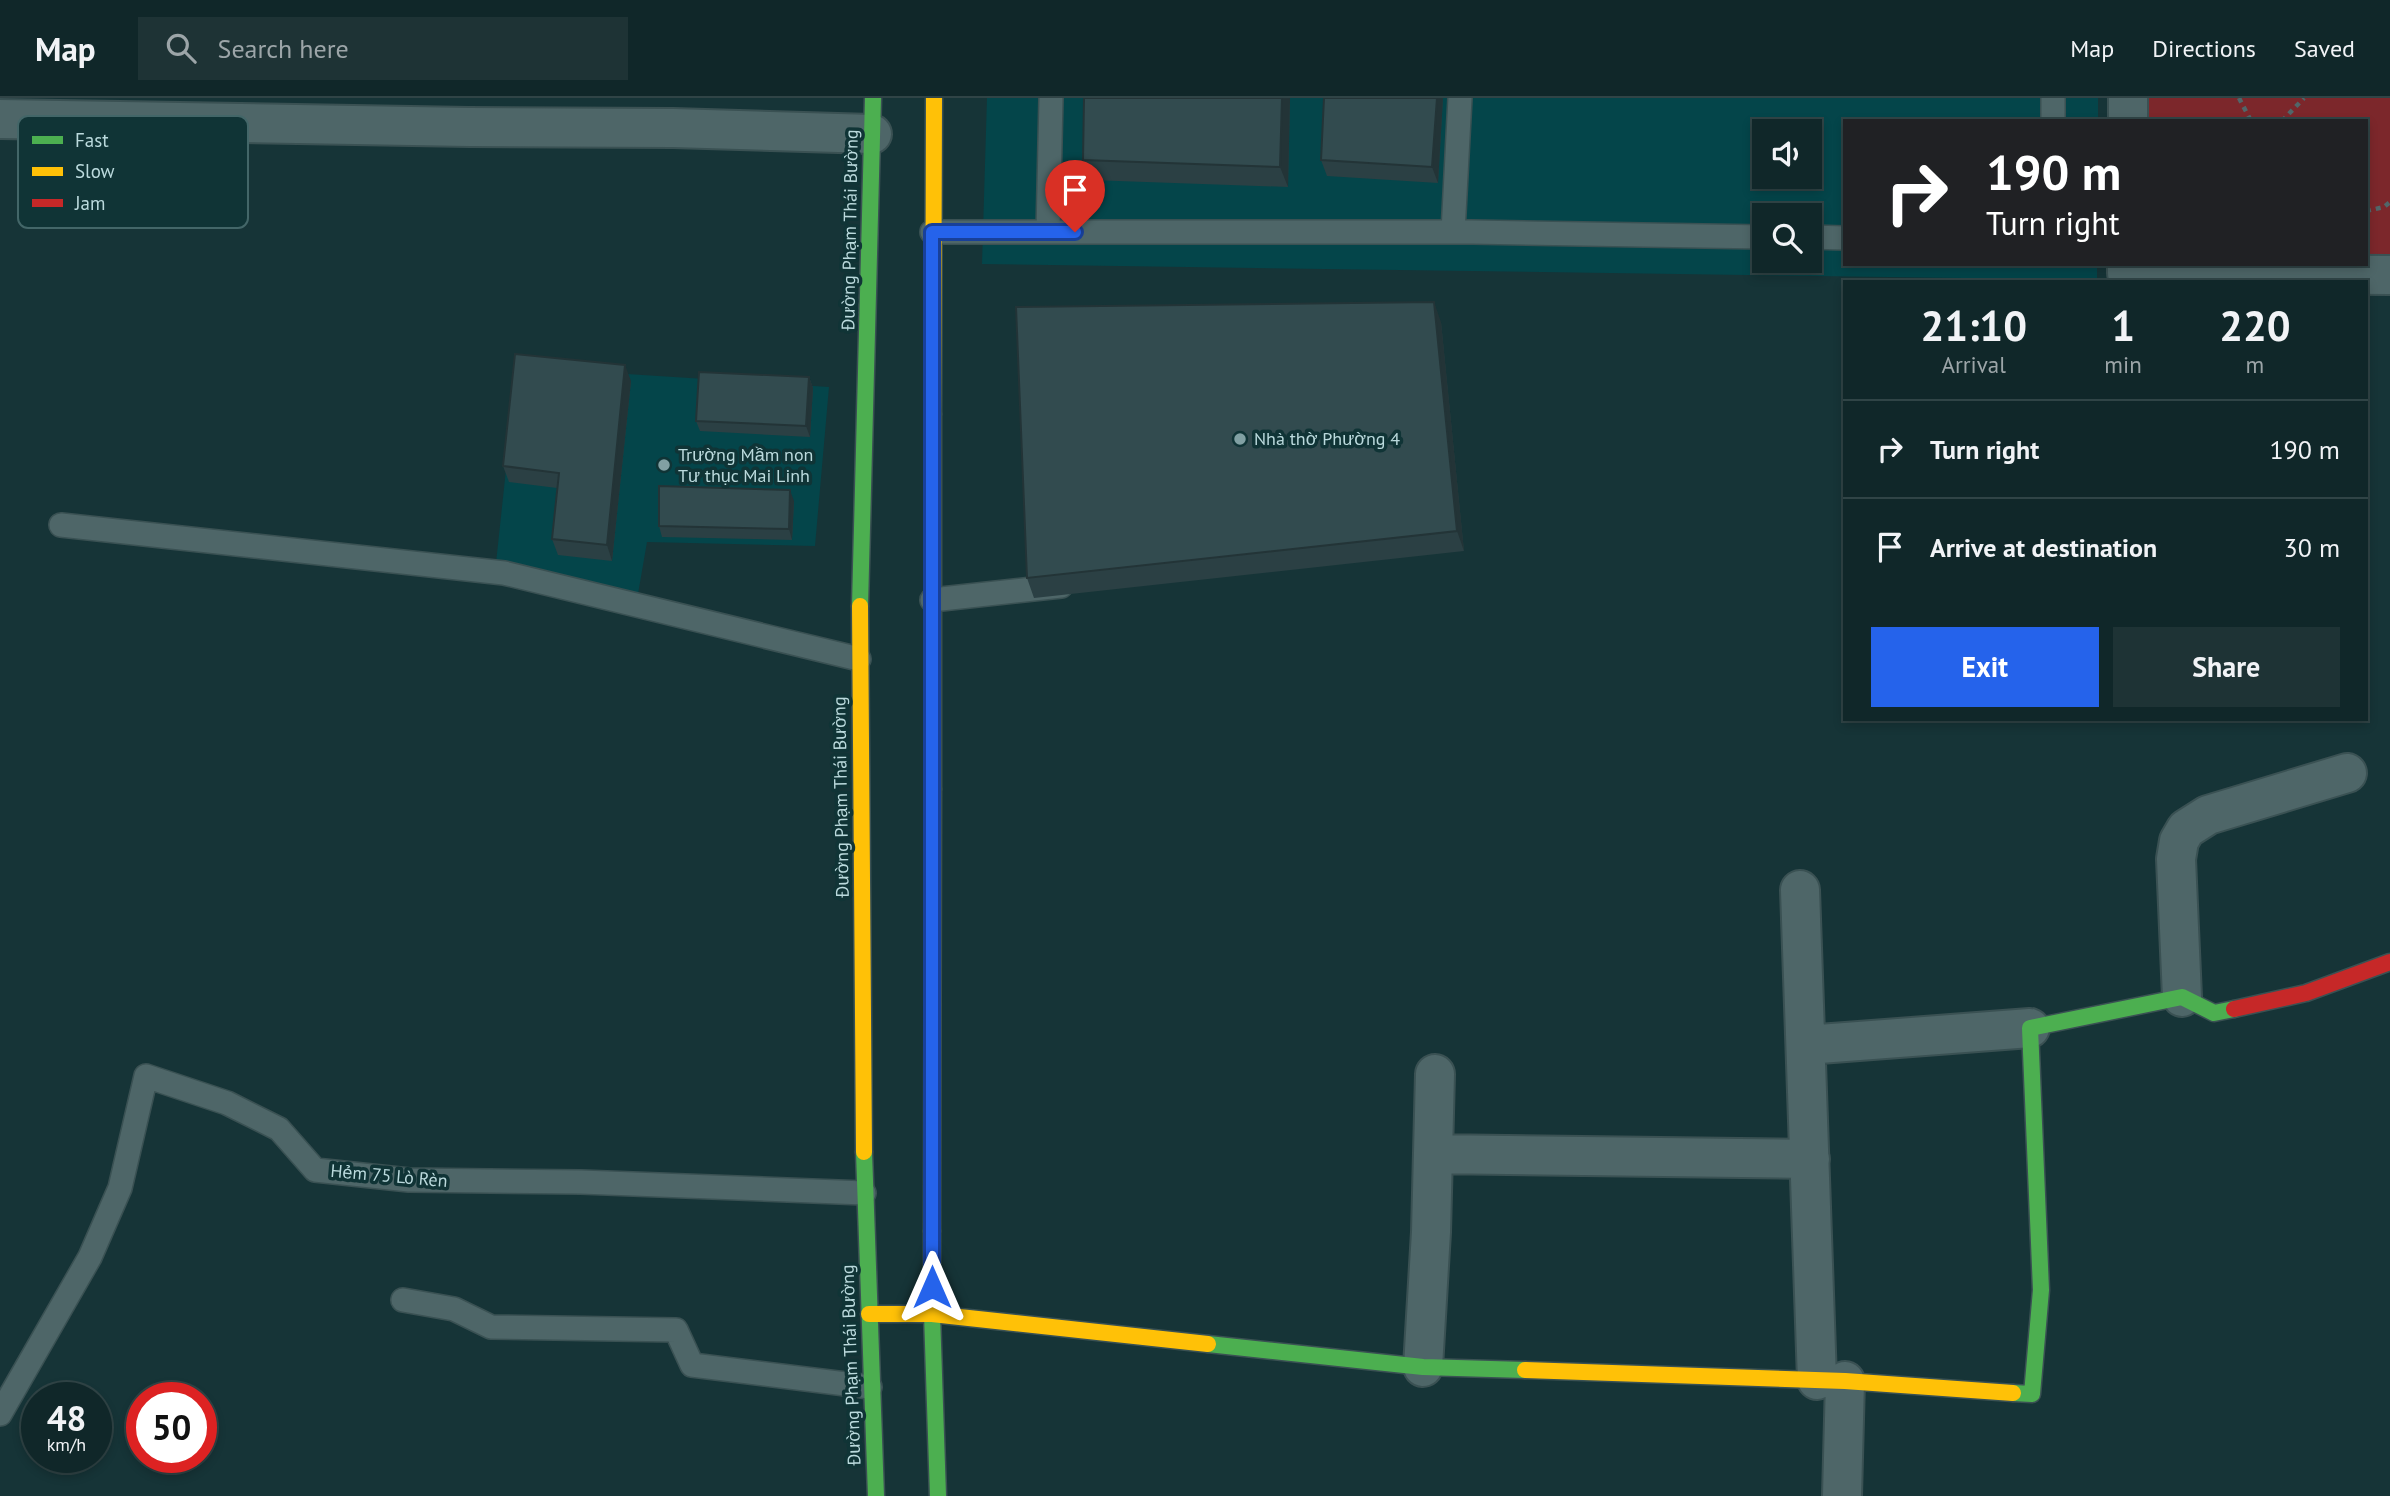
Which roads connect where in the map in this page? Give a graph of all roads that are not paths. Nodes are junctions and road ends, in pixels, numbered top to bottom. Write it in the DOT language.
graph roads {
  1 [pos="934,98"];
  2 [pos="1051,98"];
  3 [pos="1460,98"];
  4 [pos="2053,98"];
  5 [pos="2128,98"];
  6 [pos="258,111"];
  7 [pos="9,112"];
  8 [pos="469,112"];
  9 [pos="689,113"];
  10 [pos="872,116"];
  11 [pos="2053,119"];
  12 [pos="2128,119"];
  13 [pos="932,232"];
  14 [pos="1048,232"];
  15 [pos="1453,232"];
  16 [pos="1752,237"];
  17 [pos="1822,237"];
  18 [pos="1843,238"];
  19 [pos="2127,266"];
  20 [pos="2390,275"];
  21 [pos="61,525"];
  22 [pos="1077,583"];
  23 [pos="932,600"];
  24 [pos="859,659"];
  25 [pos="2347,773"];
  26 [pos="1800,890"];
  27 [pos="2390,962"];
  28 [pos="2182,997"];
  29 [pos="2030,1028"];
  30 [pos="1806,1045"];
  31 [pos="1435,1074"];
  32 [pos="1433,1154"];
  33 [pos="1810,1160"];
  34 [pos="864,1193"];
  35 [pos="403,1300"];
  36 [pos="869,1314"];
  37 [pos="932,1314"];
  38 [pos="1423,1367"];
  39 [pos="1831,1380"];
  40 [pos="870,1387"];
  41 [pos="0,1414"];
  42 [pos="876,1496"];
  43 [pos="938,1496"];
  44 [pos="1842,1496"];
  1 -- 13 [label="main road"];
  2 -- 14 [label="lane"];
  3 -- 15 [label="lane"];
  4 -- 11 [label="lane"];
  5 -- 12 [label="street"];
  6 -- 7 [label="street"];
  6 -- 8 [label="street"];
  8 -- 9 [label="street"];
  9 -- 10 [label="street"];
  10 -- 24 [label="main road, Đường Phạm Thái Bường"];
  13 -- 14 [label="lane"];
  13 -- 23 [label="main road"];
  14 -- 15 [label="lane"];
  15 -- 16 [label="lane"];
  17 -- 18 [label="lane"];
  19 -- 20 [label="street"];
  21 -- 24 [label="lane"];
  22 -- 23 [label="lane"];
  23 -- 37 [label="main road"];
  24 -- 34 [label="main road, Đường Phạm Thái Bường"];
  25 -- 28 [label="street"];
  26 -- 30 [label="street"];
  27 -- 28 [label="main road"];
  28 -- 29 [label="main road"];
  29 -- 30 [label="street"];
  29 -- 39 [label="main road"];
  30 -- 33 [label="street"];
  31 -- 32 [label="street"];
  32 -- 33 [label="street"];
  32 -- 38 [label="street"];
  33 -- 39 [label="street"];
  34 -- 36 [label="main road, Đường Phạm Thái Bường"];
  34 -- 41 [label="lane, Hẻm 75 Lò Rèn"];
  35 -- 40 [label="lane"];
  36 -- 37 [label="main road"];
  36 -- 40 [label="main road, Đường Phạm Thái Bường"];
  37 -- 38 [label="main road"];
  37 -- 43 [label="main road"];
  38 -- 39 [label="main road"];
  39 -- 44 [label="street"];
  40 -- 42 [label="main road, Đường Phạm Thái Bường"];
}
